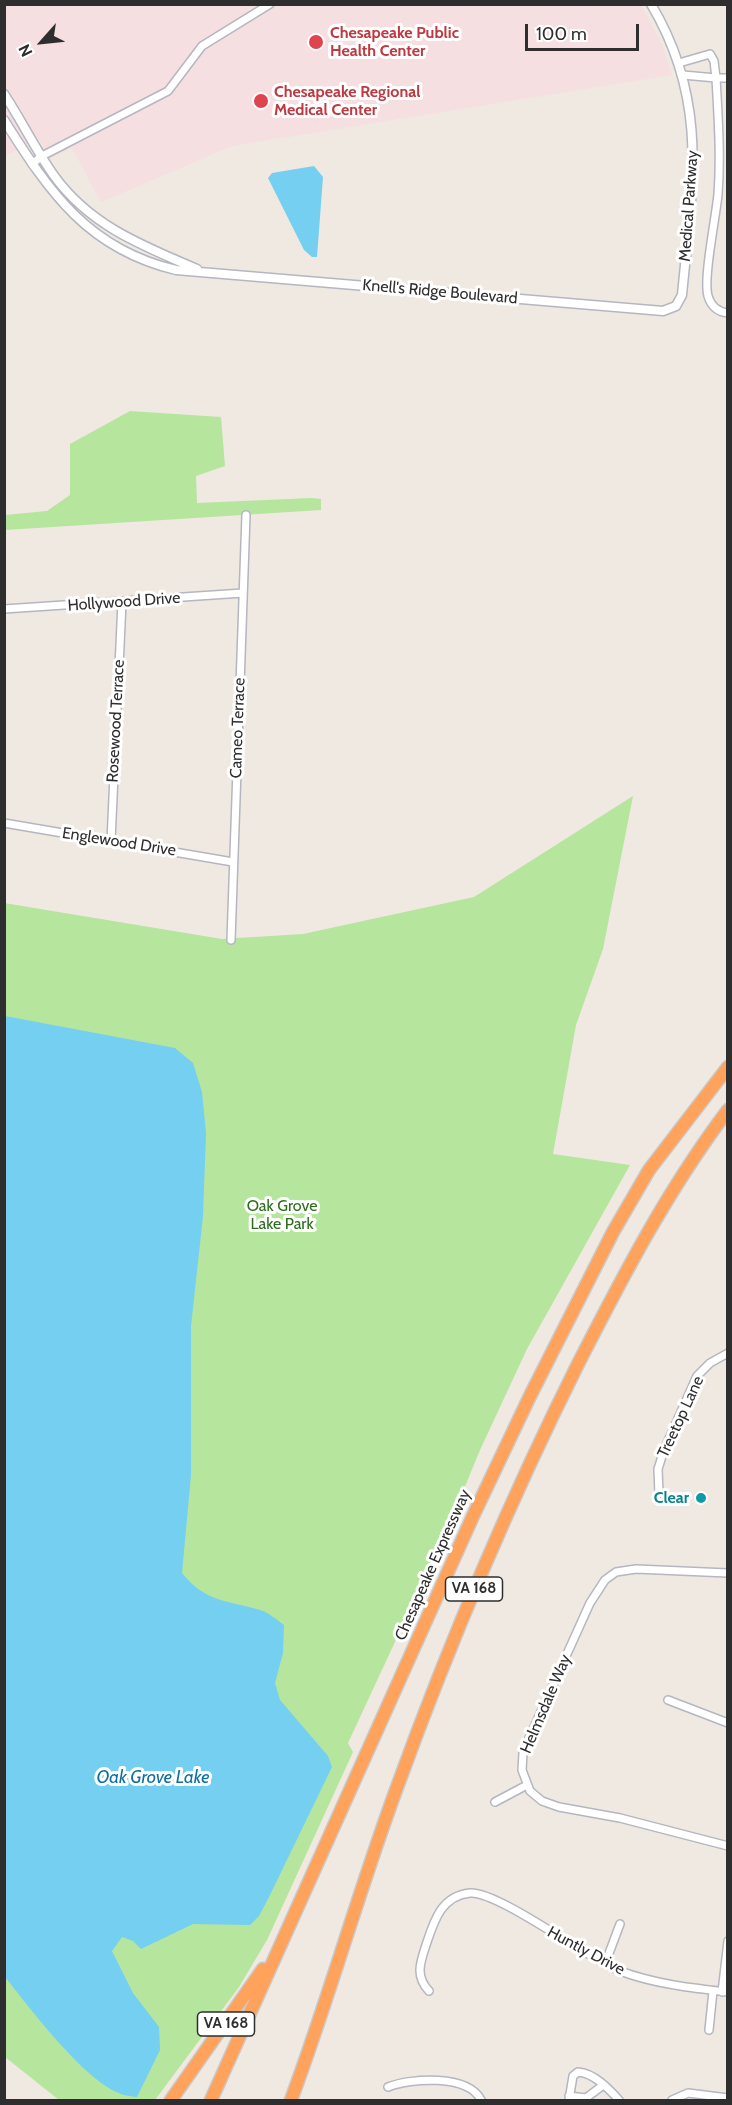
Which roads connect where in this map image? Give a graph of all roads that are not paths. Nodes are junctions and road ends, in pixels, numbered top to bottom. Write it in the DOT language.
graph roads {
  1 [pos="270,4"];
  2 [pos="651,4"];
  3 [pos="679,63"];
  4 [pos="683,75"];
  5 [pos="716,78"];
  6 [pos="728,78"];
  7 [pos="4,94"];
  8 [pos="4,120"];
  9 [pos="42,156"];
  10 [pos="32,164"];
  11 [pos="203,271"];
  12 [pos="676,306"];
  13 [pos="728,313"];
  14 [pos="246,515"];
  15 [pos="243,593"];
  16 [pos="122,602"];
  17 [pos="4,609"];
  18 [pos="4,823"];
  19 [pos="111,841"];
  20 [pos="233,862"];
  21 [pos="231,940"];
  22 [pos="728,1067"];
  23 [pos="728,1110"];
  24 [pos="728,1353"];
  25 [pos="659,1494"];
  26 [pos="728,1573"];
  27 [pos="668,1700"];
  28 [pos="728,1723"];
  29 [pos="527,1785"];
  30 [pos="495,1802"];
  31 [pos="728,1845"];
  32 [pos="620,1924"];
  33 [pos="728,1941"];
  34 [pos="279,1946"];
  35 [pos="605,1964"];
  36 [pos="429,1991"];
  37 [pos="713,1991"];
  38 [pos="725,1992"];
  39 [pos="709,2030"];
  40 [pos="602,2086"];
  41 [pos="388,2087"];
  42 [pos="569,2098"];
  43 [pos="728,2098"];
  44 [pos="171,2100"];
  45 [pos="211,2100"];
  46 [pos="293,2100"];
  47 [pos="481,2100"];
  48 [pos="619,2100"];
  49 [pos="672,2100"];
  1 -- 9 [label="street"];
  2 -- 3 [label="street, Medical Parkway"];
  3 -- 4 [label="street, Medical Parkway"];
  3 -- 5 [label="street"];
  4 -- 5 [label="street"];
  4 -- 12 [label="street, Medical Parkway"];
  5 -- 6 [label="street"];
  5 -- 13 [label="street"];
  7 -- 9 [label="street, Knell's Ridge Boulevard"];
  8 -- 10 [label="street, Knell's Ridge Boulevard"];
  9 -- 10 [label="street"];
  9 -- 11 [label="street, Knell's Ridge Boulevard"];
  10 -- 11 [label="street, Knell's Ridge Boulevard"];
  11 -- 12 [label="street, Knell's Ridge Boulevard"];
  14 -- 15 [label="street, Cameo Terrace"];
  15 -- 16 [label="street, Hollywood Drive"];
  15 -- 20 [label="street, Cameo Terrace"];
  16 -- 17 [label="street, Hollywood Drive"];
  16 -- 19 [label="street, Rosewood Terrace"];
  18 -- 19 [label="street, Englewood Drive"];
  19 -- 20 [label="street, Englewood Drive"];
  20 -- 21 [label="street, Cameo Terrace"];
  22 -- 34 [label="highway, Chesapeake Expressway / VA 168"];
  23 -- 46 [label="highway, VA 168"];
  24 -- 25 [label="street, Treetop Lane"];
  26 -- 29 [label="street, Helmsdale Way"];
  27 -- 28 [label="street"];
  29 -- 30 [label="street"];
  29 -- 31 [label="street"];
  32 -- 35 [label="street"];
  33 -- 38 [label="street"];
  34 -- 44 [label="highway, VA 168"];
  34 -- 45 [label="highway, Chesapeake Expressway"];
  35 -- 36 [label="street, Huntly Drive"];
  35 -- 37 [label="street, Huntly Drive"];
  37 -- 38 [label="street, Huntly Drive"];
  37 -- 39 [label="street"];
  40 -- 42 [label="street"];
  40 -- 42 [label="street"];
  40 -- 48 [label="street"];
  41 -- 47 [label="street"];
  43 -- 49 [label="street"];
}
